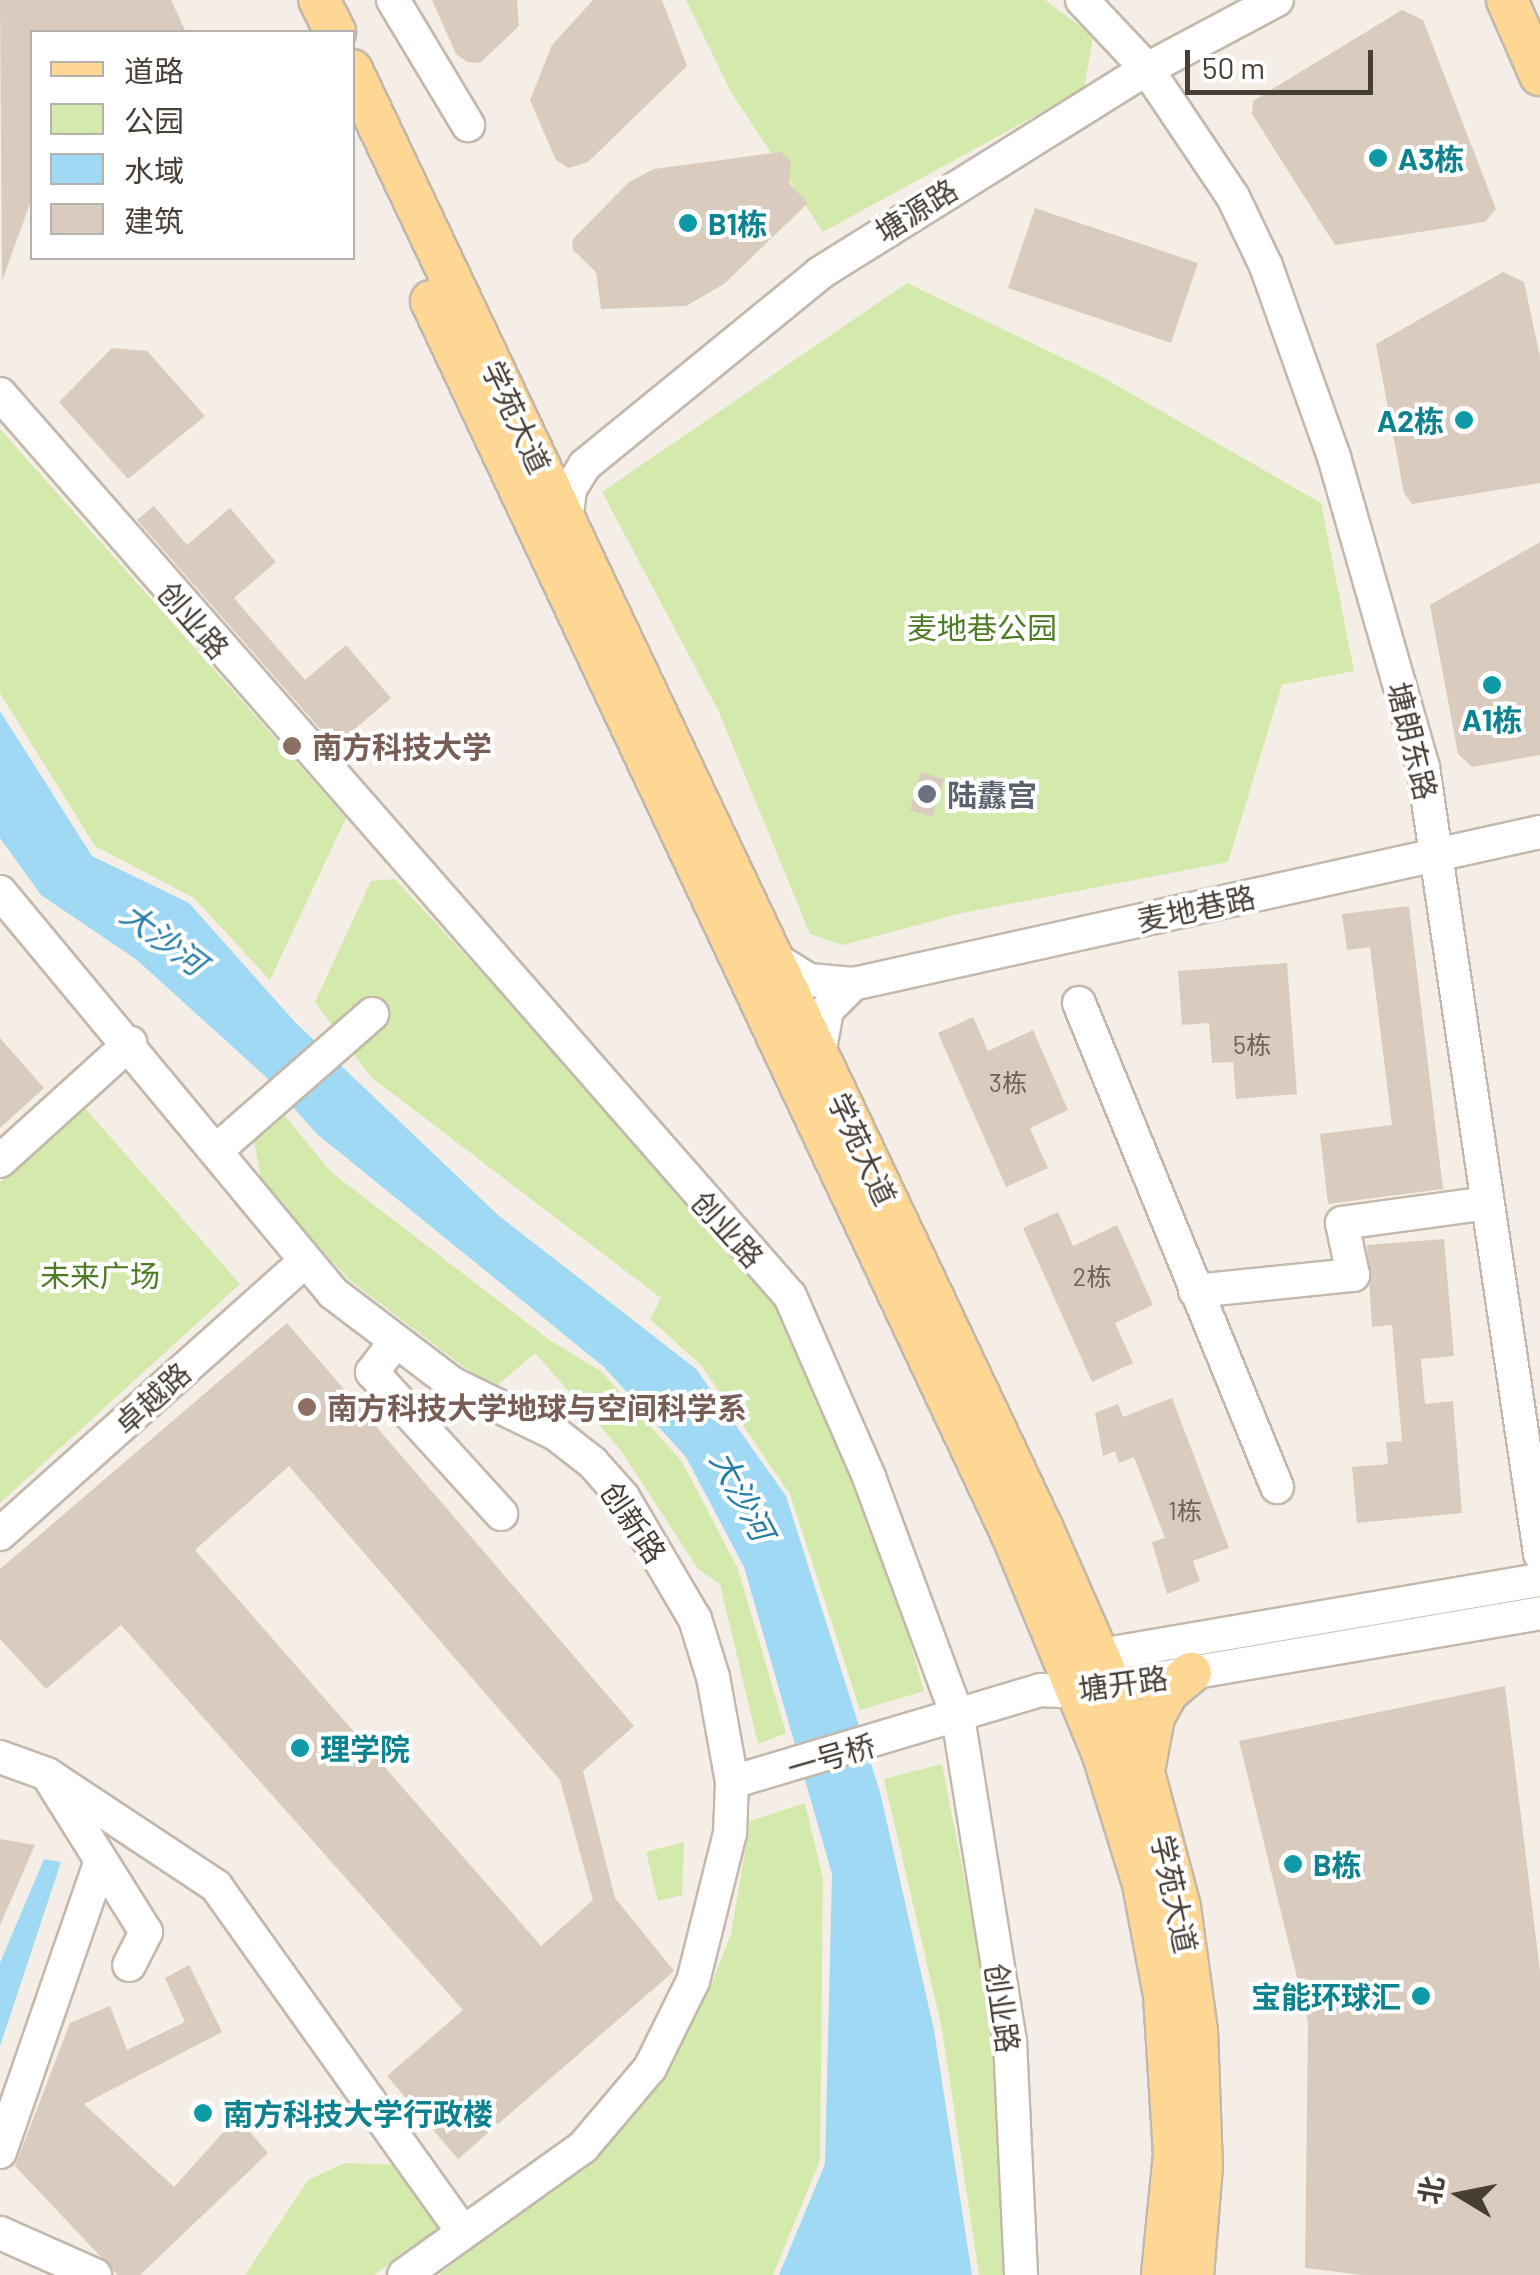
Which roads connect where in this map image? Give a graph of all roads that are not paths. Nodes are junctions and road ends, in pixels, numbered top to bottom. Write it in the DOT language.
graph roads {
  1 [pos="289,0"];
  2 [pos="319,0"];
  3 [pos="393,0"];
  4 [pos="1082,0"];
  5 [pos="1277,0"];
  6 [pos="1507,0"];
  7 [pos="1528,0"];
  8 [pos="1540,26"];
  9 [pos="303,30"];
  10 [pos="334,30"];
  11 [pos="1147,69"];
  12 [pos="355,76"];
  13 [pos="1540,76"];
  14 [pos="468,125"];
  15 [pos="355,140"];
  16 [pos="0,394"];
  17 [pos="536,458"];
  18 [pos="585,466"];
  19 [pos="566,522"];
  20 [pos="1540,832"];
  21 [pos="1436,855"];
  22 [pos="0,892"];
  23 [pos="772,957"];
  24 [pos="853,984"];
  25 [pos="1079,1003"];
  26 [pos="372,1014"];
  27 [pos="130,1043"];
  28 [pos="818,1055"];
  29 [pos="218,1149"];
  30 [pos="0,1161"];
  31 [pos="1488,1202"];
  32 [pos="304,1262"];
  33 [pos="1194,1292"];
  34 [pos="394,1342"];
  35 [pos="1277,1487"];
  36 [pos="502,1514"];
  37 [pos="0,1534"];
  38 [pos="1540,1554"];
  39 [pos="1540,1580"];
  40 [pos="1540,1613"];
  41 [pos="1191,1673"];
  42 [pos="1080,1677"];
  43 [pos="958,1717"];
  44 [pos="0,1756"];
  45 [pos="1145,1770"];
  46 [pos="47,1774"];
  47 [pos="743,1780"];
  48 [pos="125,1823"];
  49 [pos="181,1860"];
  50 [pos="104,1866"];
  51 [pos="129,1965"];
  52 [pos="0,2152"];
  53 [pos="464,2232"];
  54 [pos="0,2233"];
  55 [pos="95,2275"];
  56 [pos="404,2275"];
  57 [pos="1020,2275"];
  58 [pos="1162,2275"];
  59 [pos="1194,2275"];
  1 -- 9 [label="main road"];
  2 -- 10 [label="main road"];
  3 -- 14 [label="street"];
  4 -- 11 [label="street, 塘朗东路"];
  5 -- 11 [label="street, 塘源路"];
  6 -- 13 [label="main road"];
  7 -- 8 [label="main road"];
  11 -- 18 [label="street, 塘源路"];
  11 -- 21 [label="street, 塘朗东路"];
  12 -- 17 [label="main road, 学苑大道"];
  15 -- 42 [label="main road, 学苑大道"];
  16 -- 43 [label="street, 创业路"];
  17 -- 18 [label="street"];
  17 -- 19 [label="main road, 学苑大道"];
  18 -- 19 [label="street, 塘源路"];
  19 -- 23 [label="main road, 学苑大道"];
  20 -- 21 [label="street, 麦地巷路"];
  21 -- 24 [label="street, 麦地巷路"];
  21 -- 31 [label="street, 塘朗东路"];
  22 -- 27 [label="street, 创新路"];
  23 -- 24 [label="street, 麦地巷路"];
  23 -- 28 [label="main road, 学苑大道"];
  24 -- 28 [label="street"];
  25 -- 33 [label="street"];
  26 -- 29 [label="street"];
  27 -- 29 [label="street, 创新路"];
  27 -- 30 [label="street"];
  28 -- 42 [label="main road, 学苑大道"];
  29 -- 32 [label="street, 创新路"];
  31 -- 33 [label="street"];
  31 -- 38 [label="street, 塘朗东路"];
  32 -- 34 [label="street, 创新路"];
  32 -- 37 [label="street, 卓越路"];
  33 -- 35 [label="street"];
  34 -- 36 [label="street"];
  34 -- 47 [label="street, 创新路"];
  39 -- 42 [label="street, 塘开路"];
  40 -- 41 [label="street, 塘开路"];
  41 -- 42 [label="street, 塘开路"];
  41 -- 45 [label="main road"];
  42 -- 43 [label="street, 一号桥"];
  42 -- 45 [label="main road, 学苑大道"];
  42 -- 58 [label="main road, 学苑大道"];
  43 -- 47 [label="street, 一号桥"];
  43 -- 57 [label="street, 创业路"];
  44 -- 46 [label="street"];
  45 -- 59 [label="main road, 学苑大道"];
  46 -- 48 [label="street"];
  46 -- 50 [label="street"];
  47 -- 53 [label="street, 创新路"];
  48 -- 49 [label="street"];
  48 -- 50 [label="street"];
  49 -- 50 [label="street"];
  49 -- 53 [label="street"];
  50 -- 51 [label="street"];
  50 -- 52 [label="street"];
  53 -- 56 [label="street, 创新路"];
  54 -- 55 [label="street"];
}
